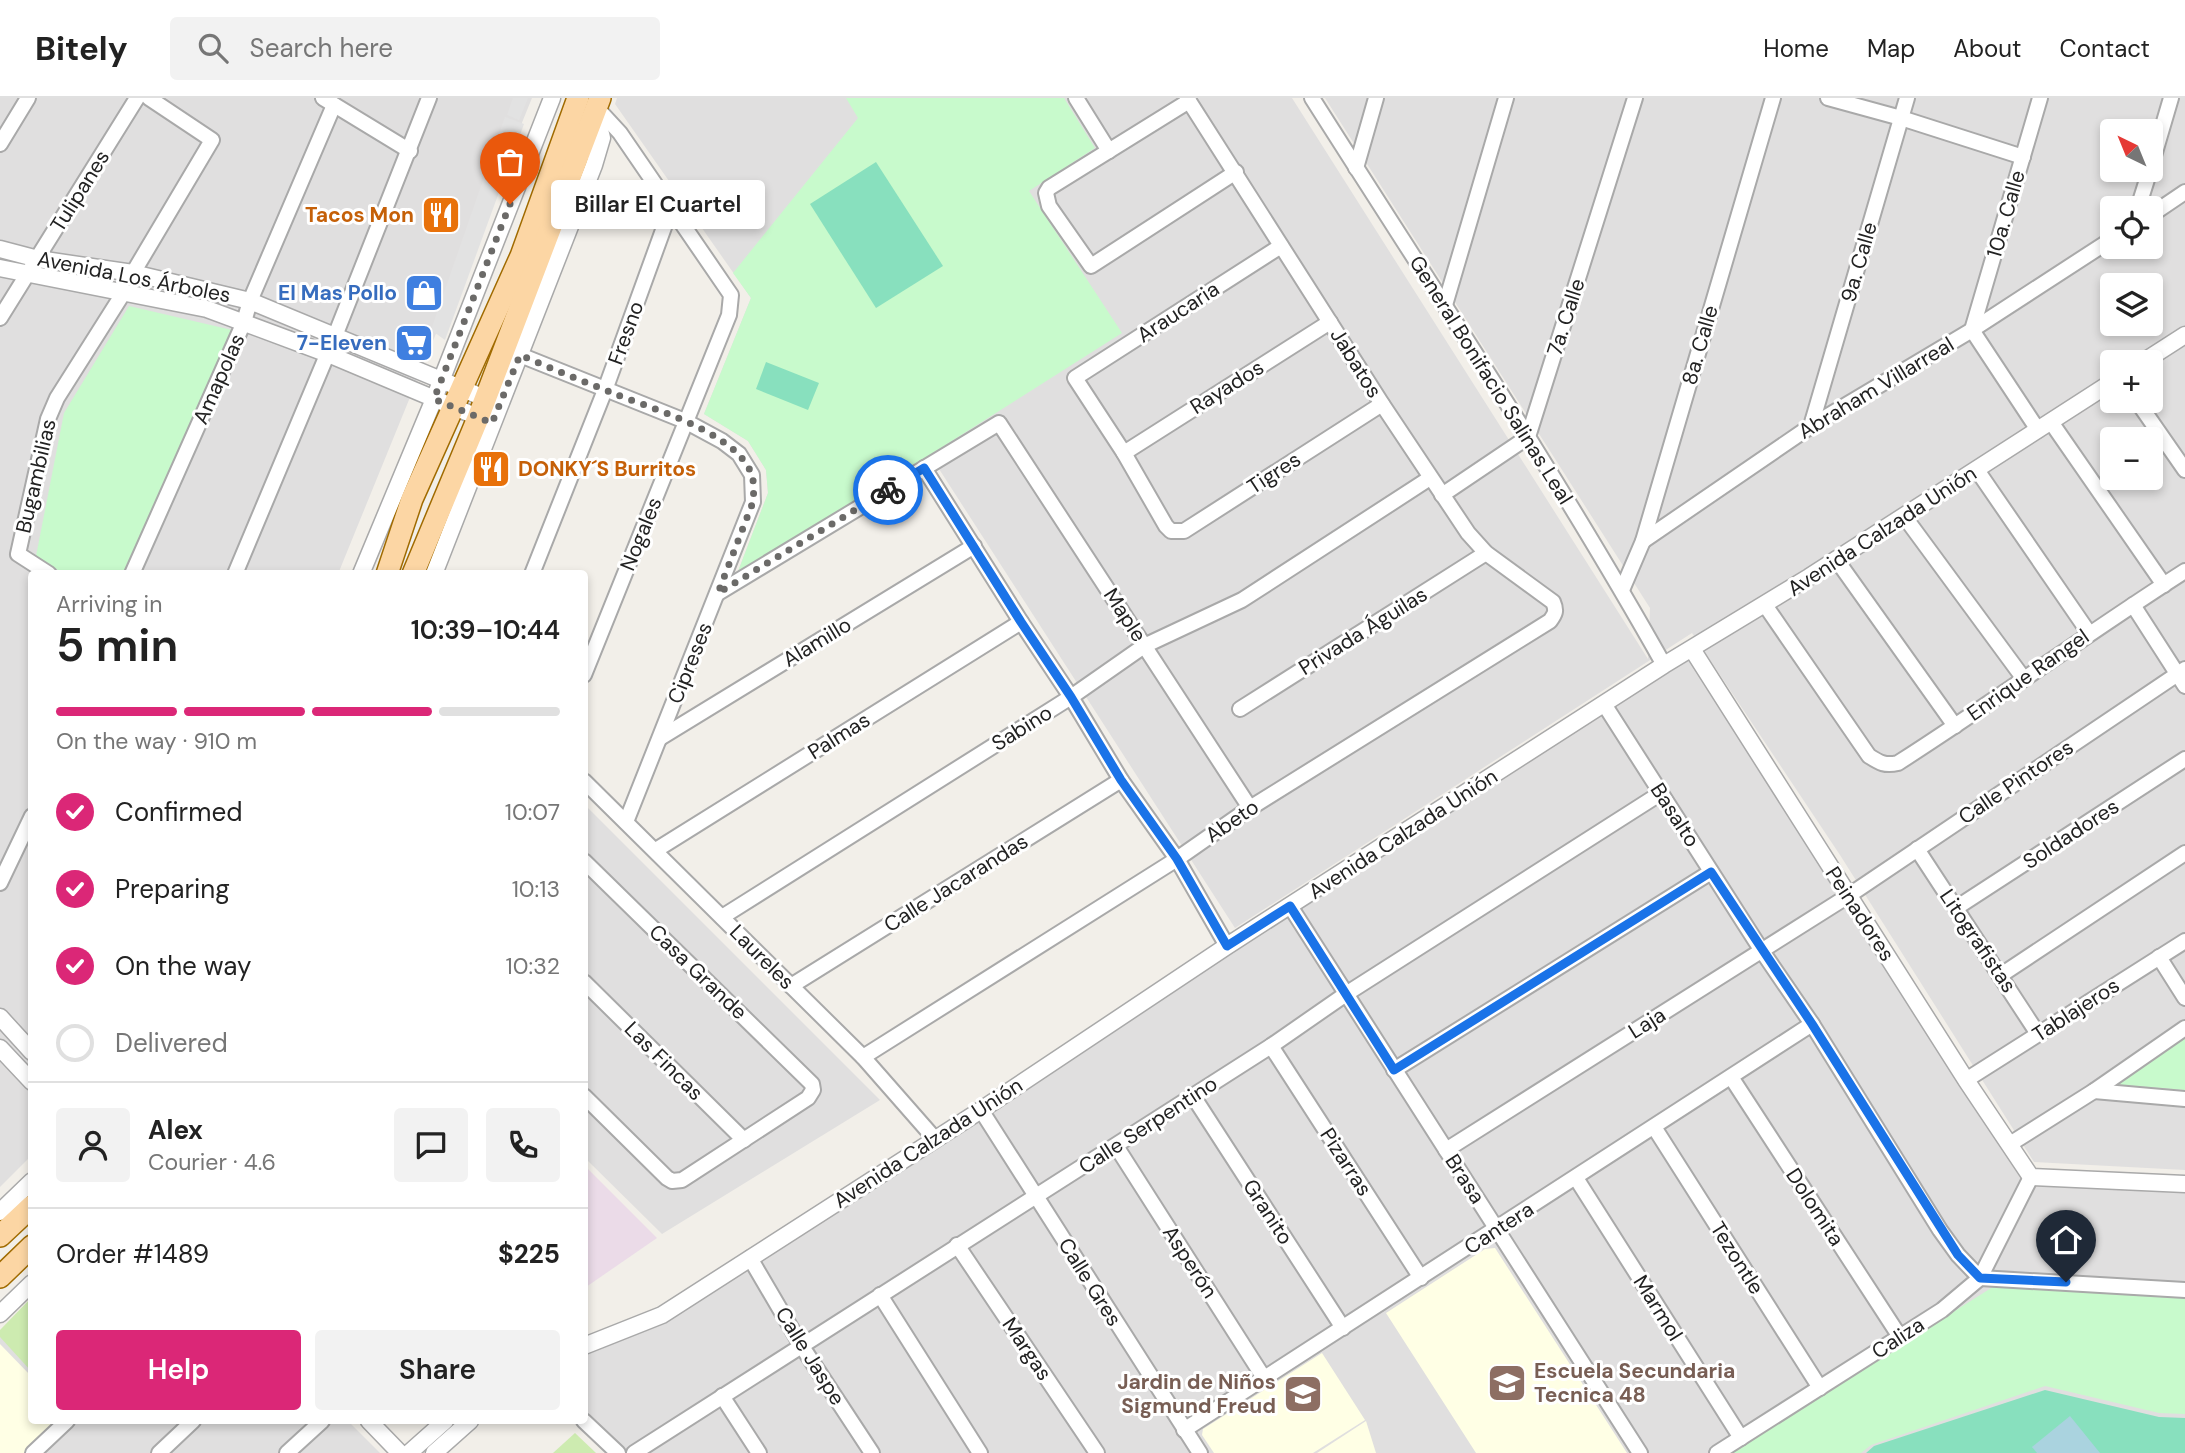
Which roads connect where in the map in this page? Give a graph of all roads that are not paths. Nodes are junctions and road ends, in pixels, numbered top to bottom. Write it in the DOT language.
graph roads {
  1 [pos="28,98"];
  2 [pos="137,98"];
  3 [pos="149,98"];
  4 [pos="429,98"];
  5 [pos="552,98"];
  6 [pos="1076,98"];
  7 [pos="1312,98"];
  8 [pos="1376,98"];
  9 [pos="1506,98"];
  10 [pos="1635,98"];
  11 [pos="1773,98"];
  12 [pos="1828,98"];
  13 [pos="1907,98"];
  14 [pos="2040,98"];
  15 [pos="2171,98"];
  16 [pos="1188,100"];
  17 [pos="328,101"];
  18 [pos="592,103"];
  19 [pos="1901,118"];
  20 [pos="2163,125"];
  21 [pos="0,144"];
  22 [pos="1109,150"];
  23 [pos="410,151"];
  24 [pos="2023,157"];
  25 [pos="1356,168"];
  26 [pos="1236,173"];
  27 [pos="2185,192"];
  28 [pos="2163,207"];
  29 [pos="671,208"];
  30 [pos="1281,246"];
  31 [pos="2100,247"];
  32 [pos="0,250"];
  33 [pos="38,259"];
  34 [pos="0,268"];
  35 [pos="133,272"];
  36 [pos="28,275"];
  37 [pos="124,292"];
  38 [pos="250,301"];
  39 [pos="1445,304"];
  40 [pos="0,318"];
  41 [pos="244,322"];
  42 [pos="1330,322"];
  43 [pos="1972,330"];
  44 [pos="2185,335"];
  45 [pos="335,336"];
  46 [pos="2162,350"];
  47 [pos="328,354"];
  48 [pos="520,355"];
  49 [pos="441,381"];
  50 [pos="605,390"];
  51 [pos="2100,390"];
  52 [pos="449,399"];
  53 [pos="1382,404"];
  54 [pos="489,411"];
  55 [pos="2145,413"];
  56 [pos="685,421"];
  57 [pos="1811,426"];
  58 [pos="2044,426"];
  59 [pos="1528,437"];
  60 [pos="1124,453"];
  61 [pos="924,468"];
  62 [pos="1977,470"];
  63 [pos="2185,470"];
  64 [pos="1430,478"];
  65 [pos="1442,495"];
  66 [pos="1904,516"];
  67 [pos="1643,541"];
  68 [pos="975,546"];
  69 [pos="1486,553"];
  70 [pos="1836,559"];
  71 [pos="43,570"];
  72 [pos="134,570"];
  73 [pos="237,570"];
  74 [pos="363,570"];
  75 [pos="388,570"];
  76 [pos="415,570"];
  77 [pos="434,570"];
  78 [pos="534,570"];
  79 [pos="2185,571"];
  80 [pos="2164,585"];
  81 [pos="1622,590"];
  82 [pos="718,593"];
  83 [pos="1553,603"];
  84 [pos="1765,605"];
  85 [pos="2133,605"];
  86 [pos="1021,622"];
  87 [pos="2089,633"];
  88 [pos="1144,646"];
  89 [pos="1692,649"];
  90 [pos="588,665"];
  91 [pos="1664,665"];
  92 [pos="2183,676"];
  93 [pos="2024,679"];
  94 [pos="1071,697"];
  95 [pos="1604,705"];
  96 [pos="1240,709"];
  97 [pos="1955,726"];
  98 [pos="660,738"];
  99 [pos="2185,759"];
  100 [pos="1121,780"];
  101 [pos="588,784"];
  102 [pos="1661,793"];
  103 [pos="1250,808"];
  104 [pos="626,822"];
  105 [pos="28,824"];
  106 [pos="1917,849"];
  107 [pos="656,850"];
  108 [pos="2185,853"];
  109 [pos="1177,859"];
  110 [pos="588,865"];
  111 [pos="1711,872"];
  112 [pos="0,883"];
  113 [pos="1848,896"];
  114 [pos="1290,906"];
  115 [pos="1956,908"];
  116 [pos="722,917"];
  117 [pos="2185,940"];
  118 [pos="1227,946"];
  119 [pos="1762,951"];
  120 [pos="2159,957"];
  121 [pos="2001,975"];
  122 [pos="588,986"];
  123 [pos="791,986"];
  124 [pos="1346,994"];
  125 [pos="2185,999"];
  126 [pos="1812,1024"];
  127 [pos="3,1025"];
  128 [pos="2185,1028"];
  129 [pos="2038,1034"];
  130 [pos="28,1046"];
  131 [pos="1271,1046"];
  132 [pos="0,1048"];
  133 [pos="863,1057"];
  134 [pos="1394,1070"];
  135 [pos="26,1077"];
  136 [pos="1731,1077"];
  137 [pos="1966,1080"];
  138 [pos="2094,1091"];
  139 [pos="1193,1096"];
  140 [pos="2185,1099"];
  141 [pos="588,1100"];
  142 [pos="981,1110"];
  143 [pos="1654,1127"];
  144 [pos="935,1139"];
  145 [pos="744,1140"];
  146 [pos="2010,1144"];
  147 [pos="1116,1146"];
  148 [pos="1446,1150"];
  149 [pos="2031,1177"];
  150 [pos="1576,1178"];
  151 [pos="2185,1184"];
  152 [pos="28,1185"];
  153 [pos="1036,1196"];
  154 [pos="28,1210"];
  155 [pos="0,1212"];
  156 [pos="1497,1229"];
  157 [pos="0,1236"];
  158 [pos="957,1245"];
  159 [pos="28,1250"];
  160 [pos="750,1258"];
  161 [pos="0,1277"];
  162 [pos="1421,1278"];
  163 [pos="1980,1278"];
  164 [pos="28,1287"];
  165 [pos="2185,1290"];
  166 [pos="880,1295"];
  167 [pos="0,1314"];
  168 [pos="1343,1328"];
  169 [pos="1899,1336"];
  170 [pos="588,1345"];
  171 [pos="801,1345"];
  172 [pos="1265,1378"];
  173 [pos="1819,1388"];
  174 [pos="722,1396"];
  175 [pos="64,1424"];
  176 [pos="190,1424"];
  177 [pos="319,1424"];
  178 [pos="372,1424"];
  179 [pos="442,1424"];
  180 [pos="467,1424"];
  181 [pos="587,1424"];
  182 [pos="1184,1430"];
  183 [pos="1741,1438"];
  184 [pos="1193,1451"];
  185 [pos="33,1453"];
  186 [pos="159,1453"];
  187 [pos="287,1453"];
  188 [pos="400,1453"];
  189 [pos="409,1453"];
  190 [pos="434,1453"];
  191 [pos="618,1453"];
  192 [pos="634,1453"];
  193 [pos="759,1453"];
  194 [pos="872,1453"];
  195 [pos="980,1453"];
  196 [pos="1097,1453"];
  197 [pos="1640,1453"];
  198 [pos="1717,1453"];
  1 -- 21 [label="street"];
  2 -- 33 [label="street, Tulipanes"];
  3 -- 35 [label="street"];
  4 -- 23 [label="street"];
  5 -- 49 [label="street"];
  6 -- 22 [label="street"];
  7 -- 25 [label="street, General Bonifacio Salinas Leal"];
  8 -- 25 [label="street"];
  9 -- 39 [label="street"];
  10 -- 59 [label="street, 7a. Calle"];
  11 -- 67 [label="street, 8a. Calle"];
  12 -- 19 [label="street"];
  13 -- 19 [label="street, 9a. Calle"];
  14 -- 24 [label="street, 10a. Calle"];
  15 -- 20 [label="street"];
  16 -- 22 [label="street"];
  16 -- 26 [label="street, Jabatos"];
  17 -- 23 [label="street"];
  17 -- 38 [label="street, Amapolas"];
  18 -- 29 [label="street"];
  18 -- 48 [label="street"];
  18 -- 52 [label="main road"];
  18 -- 54 [label="main road"];
  19 -- 24 [label="street"];
  19 -- 57 [label="street, 9a. Calle"];
  22 -- 26 [label="street"];
  23 -- 45 [label="street"];
  24 -- 43 [label="street, 10a. Calle"];
  25 -- 39 [label="street, General Bonifacio Salinas Leal"];
  26 -- 30 [label="street, Jabatos"];
  27 -- 28 [label="street"];
  29 -- 50 [label="street, Fresno"];
  29 -- 56 [label="street, Nogales"];
  30 -- 42 [label="street, Jabatos"];
  30 -- 60 [label="street, Araucaria"];
  31 -- 43 [label="street, Abraham Villarreal"];
  32 -- 33 [label="street, Avenida Los Árboles"];
  33 -- 35 [label="street, Avenida Los Árboles"];
  33 -- 36 [label="street, Tulipanes"];
  34 -- 36 [label="street, Avenida Los Árboles"];
  35 -- 38 [label="street, Avenida Los Árboles"];
  36 -- 37 [label="street, Avenida Los Árboles"];
  36 -- 40 [label="street, Tulipanes"];
  37 -- 41 [label="street, Avenida Los Árboles"];
  37 -- 71 [label="street, Bugambilias"];
  38 -- 41 [label="street, Amapolas"];
  38 -- 45 [label="street, Avenida Los Árboles"];
  39 -- 59 [label="street, General Bonifacio Salinas Leal"];
  41 -- 47 [label="street, Avenida Los Árboles"];
  41 -- 72 [label="street, Amapolas"];
  42 -- 53 [label="street, Jabatos"];
  42 -- 60 [label="street, Rayados"];
  43 -- 57 [label="street, Abraham Villarreal"];
  43 -- 58 [label="street"];
  44 -- 46 [label="street"];
  45 -- 47 [label="street"];
  45 -- 49 [label="street, Avenida Los Árboles"];
  47 -- 52 [label="street, Avenida Los Árboles"];
  47 -- 73 [label="street"];
  48 -- 50 [label="street, Cipreses"];
  48 -- 54 [label="street"];
  49 -- 52 [label="street, Avenida Los Árboles"];
  50 -- 56 [label="street, Cipreses"];
  50 -- 78 [label="street, Fresno"];
  51 -- 58 [label="street, Avenida Calzada Unión"];
  52 -- 54 [label="street, Avenida Los Árboles"];
  52 -- 74 [label="street"];
  52 -- 75 [label="main road"];
  53 -- 60 [label="street, Tigres"];
  53 -- 64 [label="street, Jabatos"];
  54 -- 76 [label="main road"];
  54 -- 77 [label="street"];
  55 -- 63 [label="street"];
  56 -- 82 [label="street, Cipreses"];
  56 -- 90 [label="street, Nogales"];
  57 -- 67 [label="street, Abraham Villarreal"];
  58 -- 62 [label="street, Avenida Calzada Unión"];
  58 -- 80 [label="street"];
  59 -- 65 [label="street"];
  59 -- 81 [label="street, General Bonifacio Salinas Leal"];
  61 -- 68 [label="street"];
  61 -- 82 [label="street"];
  61 -- 88 [label="street, Maple"];
  62 -- 66 [label="street, Avenida Calzada Unión"];
  62 -- 87 [label="street"];
  64 -- 65 [label="street, Jabatos"];
  64 -- 88 [label="street, Sabino"];
  65 -- 69 [label="street, Jabatos"];
  66 -- 70 [label="street, Avenida Calzada Unión"];
  66 -- 93 [label="street"];
  67 -- 81 [label="street, 8a. Calle"];
  68 -- 86 [label="street"];
  68 -- 98 [label="street, Alamillo"];
  69 -- 83 [label="street, Jabatos"];
  69 -- 96 [label="street, Privada Águilas"];
  70 -- 84 [label="street, Avenida Calzada Unión"];
  70 -- 97 [label="street"];
  79 -- 80 [label="street, Enrique Rangel"];
  80 -- 85 [label="street, Enrique Rangel"];
  81 -- 91 [label="street, General Bonifacio Salinas Leal"];
  82 -- 98 [label="street, Cipreses"];
  83 -- 103 [label="street, Abeto"];
  84 -- 89 [label="street, Avenida Calzada Unión"];
  84 -- 97 [label="street, Enrique Rangel"];
  85 -- 87 [label="street, Enrique Rangel"];
  85 -- 92 [label="street"];
  86 -- 94 [label="street"];
  86 -- 107 [label="street, Palmas"];
  87 -- 93 [label="street, Enrique Rangel"];
  88 -- 94 [label="street, Sabino"];
  88 -- 103 [label="street, Maple"];
  89 -- 91 [label="street, Avenida Calzada Unión"];
  89 -- 113 [label="street, Peinadores"];
  91 -- 95 [label="street, Avenida Calzada Unión"];
  92 -- 106 [label="street, Calle Pintores"];
  93 -- 97 [label="street, Enrique Rangel"];
  94 -- 100 [label="street"];
  94 -- 116 [label="street, Sabino"];
  95 -- 102 [label="street, Basalto"];
  95 -- 114 [label="street, Avenida Calzada Unión"];
  98 -- 104 [label="street, Cipreses"];
  99 -- 115 [label="street, Soldadores"];
  100 -- 109 [label="street"];
  100 -- 123 [label="street, Calle Jacarandas"];
  101 -- 104 [label="street, Laureles"];
  102 -- 111 [label="street, Basalto"];
  102 -- 124 [label="street, Calle Serpentino"];
  103 -- 109 [label="street, Abeto"];
  104 -- 107 [label="street, Laureles"];
  105 -- 112 [label="street"];
  106 -- 113 [label="street, Calle Pintores"];
  106 -- 115 [label="street, Litografistas"];
  107 -- 116 [label="street, Laureles"];
  108 -- 121 [label="street"];
  109 -- 118 [label="street"];
  109 -- 133 [label="street, Abeto"];
  110 -- 145 [label="street, Casa Grande"];
  111 -- 119 [label="street, Basalto"];
  111 -- 134 [label="street"];
  113 -- 119 [label="street, Laja"];
  113 -- 137 [label="street, Peinadores"];
  114 -- 118 [label="street, Avenida Calzada Unión"];
  114 -- 124 [label="street, Brasa"];
  115 -- 121 [label="street, Litografistas"];
  116 -- 123 [label="street, Laureles"];
  117 -- 120 [label="street, Tablajeros"];
  118 -- 142 [label="street, Avenida Calzada Unión"];
  119 -- 126 [label="street, Basalto"];
  119 -- 148 [label="street, Laja"];
  120 -- 125 [label="street"];
  120 -- 129 [label="street, Tablajeros"];
  121 -- 129 [label="street, Litografistas"];
  122 -- 145 [label="street, Las Fincas"];
  123 -- 133 [label="street, Laureles"];
  124 -- 131 [label="street, Calle Serpentino"];
  124 -- 134 [label="street, Brasa"];
  126 -- 136 [label="street, Cantera"];
  126 -- 163 [label="street, Basalto"];
  127 -- 130 [label="street"];
  128 -- 138 [label="street"];
  129 -- 137 [label="street, Tablajeros"];
  131 -- 139 [label="street, Calle Serpentino"];
  131 -- 162 [label="street, Pizarras"];
  132 -- 135 [label="street"];
  133 -- 144 [label="street, Laureles"];
  134 -- 148 [label="street, Brasa"];
  136 -- 143 [label="street, Cantera"];
  136 -- 169 [label="street, Dolomita"];
  137 -- 146 [label="street, Peinadores"];
  138 -- 140 [label="street"];
  138 -- 146 [label="street"];
  139 -- 147 [label="street, Calle Serpentino"];
  139 -- 168 [label="street, Granito"];
  141 -- 145 [label="street"];
  142 -- 144 [label="street, Avenida Calzada Unión"];
  142 -- 153 [label="street, Calle Gres"];
  143 -- 150 [label="street, Cantera"];
  143 -- 173 [label="street, Tezontle"];
  144 -- 160 [label="street, Avenida Calzada Unión"];
  146 -- 149 [label="street, Peinadores"];
  147 -- 153 [label="street, Calle Serpentino"];
  147 -- 172 [label="street, Asperón"];
  148 -- 156 [label="street, Brasa"];
  149 -- 151 [label="street"];
  149 -- 163 [label="street, Caliza"];
  150 -- 156 [label="street, Cantera"];
  150 -- 183 [label="street, Marmol"];
  152 -- 155 [label="street"];
  153 -- 158 [label="street, Calle Serpentino"];
  153 -- 182 [label="street, Calle Gres"];
  154 -- 157 [label="main road"];
  156 -- 162 [label="street, Cantera"];
  156 -- 197 [label="street, Brasa"];
  158 -- 166 [label="street, Calle Serpentino"];
  158 -- 196 [label="street, Margas"];
  159 -- 161 [label="main road"];
  160 -- 170 [label="street, Avenida Calzada Unión"];
  160 -- 171 [label="street, Calle Jaspe"];
  162 -- 168 [label="street, Cantera"];
  163 -- 165 [label="street"];
  163 -- 169 [label="street, Caliza"];
  164 -- 167 [label="street"];
  166 -- 171 [label="street, Calle Serpentino"];
  166 -- 195 [label="street"];
  168 -- 172 [label="street, Cantera"];
  169 -- 173 [label="street, Caliza"];
  171 -- 174 [label="street, Calle Serpentino"];
  171 -- 194 [label="street, Calle Jaspe"];
  172 -- 182 [label="street, Cantera"];
  173 -- 183 [label="street, Caliza"];
  174 -- 192 [label="street, Calle Serpentino"];
  174 -- 193 [label="street"];
  175 -- 185 [label="street"];
  176 -- 186 [label="street"];
  177 -- 187 [label="street"];
  178 -- 188 [label="street"];
  179 -- 189 [label="street"];
  180 -- 190 [label="street"];
  181 -- 191 [label="street"];
  182 -- 184 [label="street, Calle Gres"];
  183 -- 198 [label="street, Caliza"];
}
